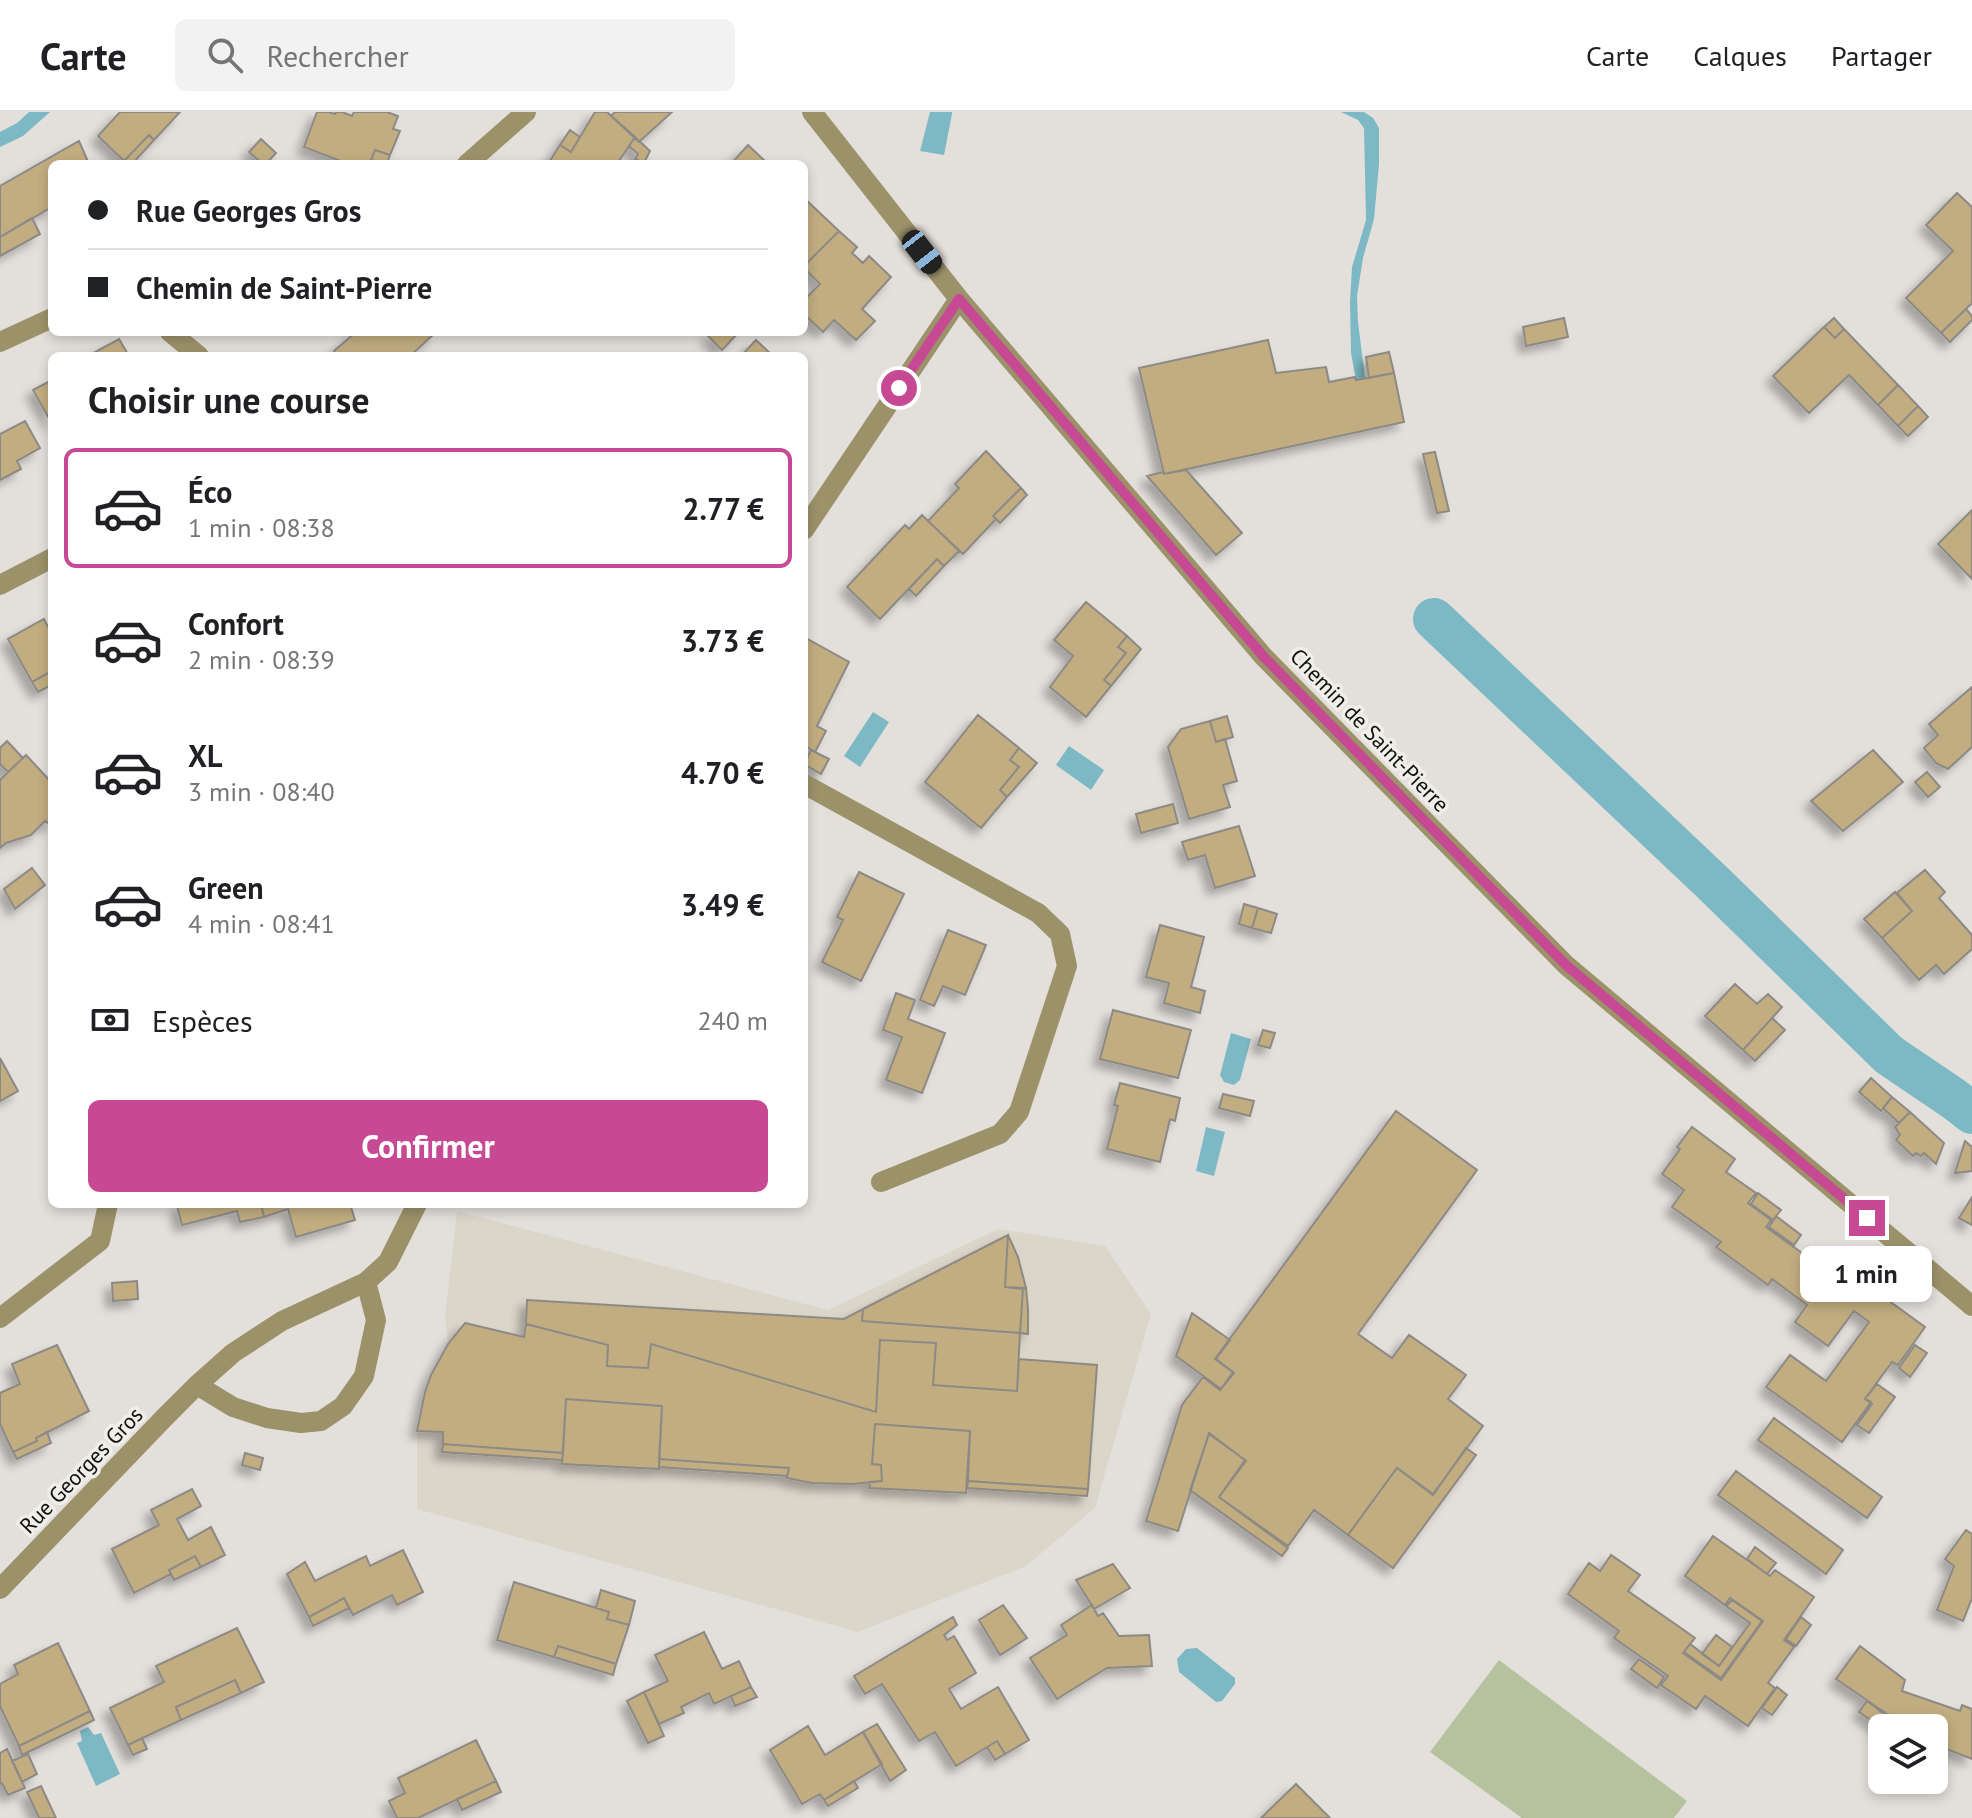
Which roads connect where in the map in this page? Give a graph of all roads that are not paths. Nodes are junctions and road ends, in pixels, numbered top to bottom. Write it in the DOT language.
graph roads {
  1 [pos="526,112"];
  2 [pos="812,112"];
  3 [pos="472,160"];
  4 [pos="959,299"];
  5 [pos="48,320"];
  6 [pos="175,336"];
  7 [pos="0,342"];
  8 [pos="194,352"];
  9 [pos="808,524"];
  10 [pos="48,560"];
  11 [pos="0,585"];
  12 [pos="808,786"];
  13 [pos="881,1182"];
  14 [pos="107,1208"];
  15 [pos="415,1208"];
  16 [pos="366,1282"];
  17 [pos="1972,1306"];
  18 [pos="0,1318"];
  19 [pos="197,1385"];
  20 [pos="0,1589"];
  1 -- 3 [label="street"];
  2 -- 4 [label="street, Chemin de Saint-Pierre"];
  4 -- 9 [label="street"];
  4 -- 17 [label="street, Chemin de Saint-Pierre"];
  5 -- 7 [label="street"];
  6 -- 8 [label="street"];
  10 -- 11 [label="street"];
  12 -- 13 [label="street"];
  14 -- 18 [label="street"];
  15 -- 16 [label="street, Rue Georges Gros"];
  16 -- 19 [label="street, Rue Georges Gros"];
  16 -- 19 [label="street"];
  19 -- 20 [label="street, Rue Georges Gros"];
}
